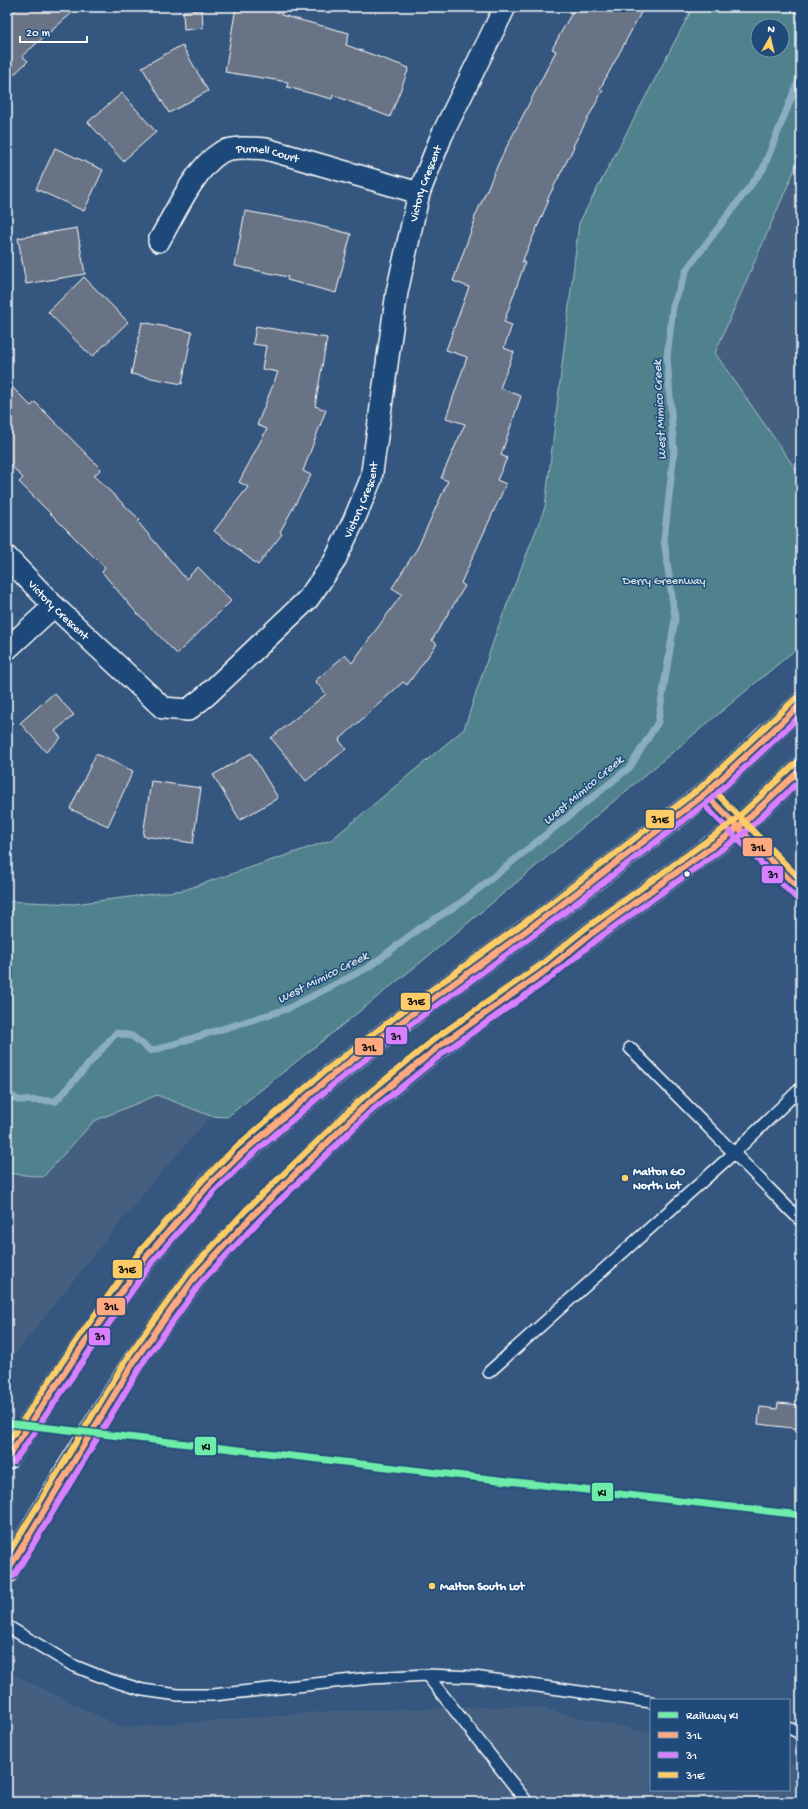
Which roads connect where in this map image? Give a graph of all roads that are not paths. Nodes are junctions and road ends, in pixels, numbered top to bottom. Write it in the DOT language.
graph roads {
  1 [pos="505,7"];
  2 [pos="419,193"];
  3 [pos="159,241"];
  4 [pos="7,557"];
  5 [pos="54,606"];
  6 [pos="7,649"];
  7 [pos="801,704"];
  8 [pos="801,769"];
  9 [pos="705,794"];
  10 [pos="738,828"];
  11 [pos="801,891"];
  12 [pos="630,1048"];
  13 [pos="801,1088"];
  14 [pos="734,1153"];
  15 [pos="801,1221"];
  16 [pos="489,1372"];
  17 [pos="7,1458"];
  18 [pos="7,1572"];
  19 [pos="7,1626"];
  20 [pos="427,1675"];
  21 [pos="650,1702"];
  22 [pos="790,1728"];
  23 [pos="801,1736"];
  24 [pos="527,1802"];
  1 -- 2 [label="street, Victory Crescent"];
  2 -- 3 [label="street, Purnell Court"];
  2 -- 5 [label="street, Victory Crescent"];
  4 -- 5 [label="street, Victory Crescent"];
  5 -- 6 [label="street"];
  7 -- 9 [label="main road"];
  8 -- 10 [label="main road"];
  9 -- 10 [label="lane"];
  9 -- 17 [label="main road"];
  10 -- 11 [label="lane"];
  10 -- 18 [label="main road"];
  12 -- 14 [label="lane"];
  13 -- 14 [label="lane"];
  14 -- 15 [label="lane"];
  14 -- 16 [label="lane"];
  19 -- 20 [label="lane"];
  20 -- 21 [label="lane"];
  20 -- 24 [label="lane"];
  22 -- 23 [label="lane"];
}
